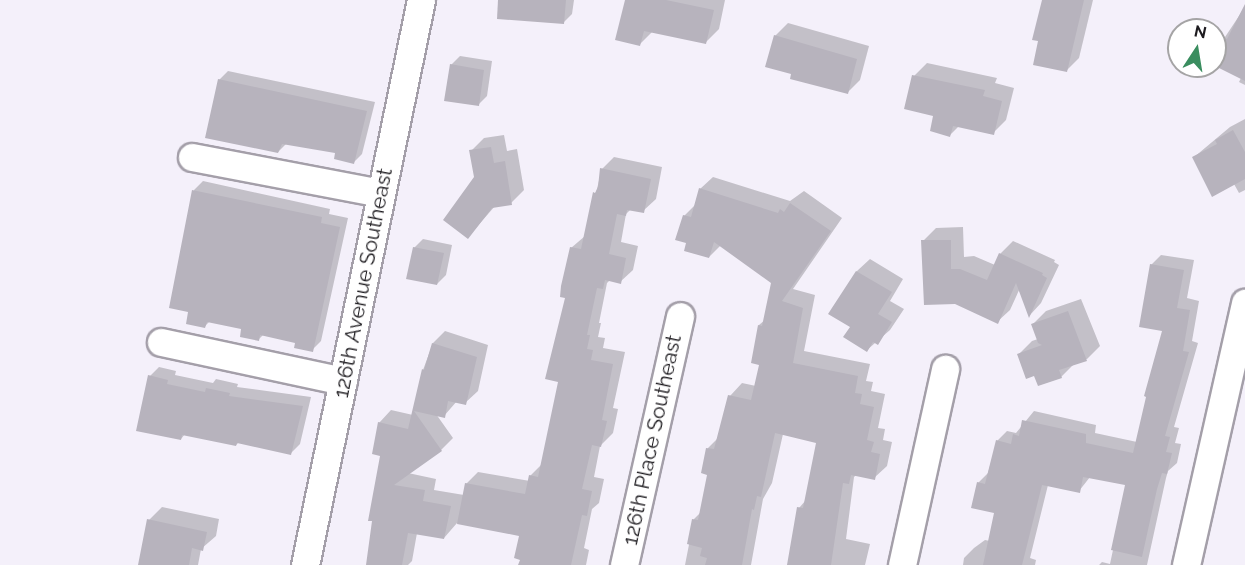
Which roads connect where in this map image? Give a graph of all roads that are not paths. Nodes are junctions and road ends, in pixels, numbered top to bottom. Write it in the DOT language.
graph roads {
  1 [pos="421,0"];
  2 [pos="192,157"];
  3 [pos="381,193"];
  4 [pos="1245,303"];
  5 [pos="680,316"];
  6 [pos="162,342"];
  7 [pos="945,369"];
  8 [pos="343,381"];
  9 [pos="305,565"];
  10 [pos="624,565"];
  11 [pos="902,565"];
  12 [pos="1186,565"];
  1 -- 3 [label="street, 126th Avenue Southeast"];
  2 -- 3 [label="street"];
  3 -- 8 [label="street, 126th Avenue Southeast"];
  4 -- 12 [label="street"];
  5 -- 10 [label="street, 126th Place Southeast"];
  6 -- 8 [label="street"];
  7 -- 11 [label="street"];
  8 -- 9 [label="street, 126th Avenue Southeast"];
}
